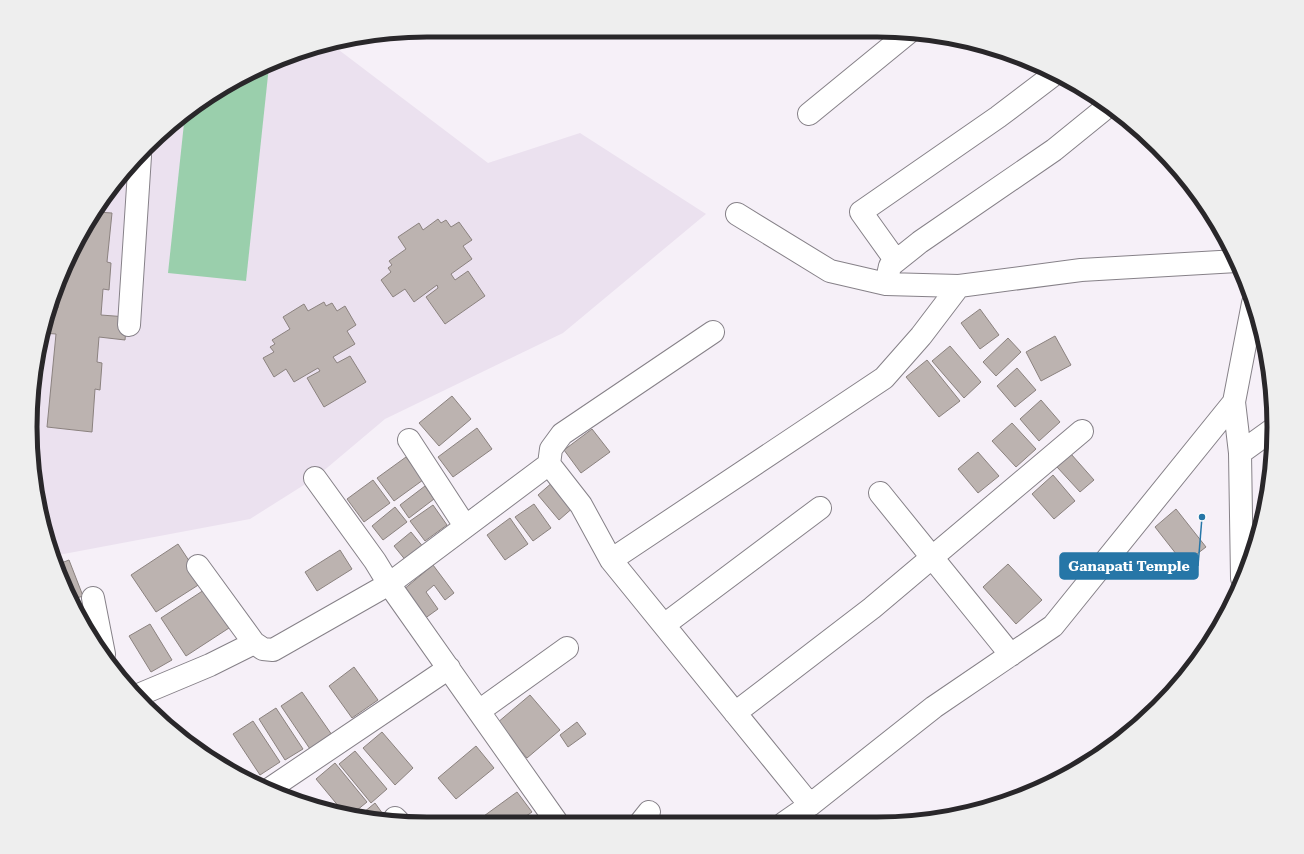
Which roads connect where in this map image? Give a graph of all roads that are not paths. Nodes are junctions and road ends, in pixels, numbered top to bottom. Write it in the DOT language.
graph roads {
  1 [pos="902,38"];
  2 [pos="1050,78"];
  3 [pos="1103,110"];
  4 [pos="809,114"];
  5 [pos="139,164"];
  6 [pos="737,214"];
  7 [pos="896,261"];
  8 [pos="1230,261"];
  9 [pos="886,284"];
  10 [pos="959,286"];
  11 [pos="1251,316"];
  12 [pos="129,325"];
  13 [pos="713,332"];
  14 [pos="1234,402"];
  15 [pos="1082,431"];
  16 [pos="1267,434"];
  17 [pos="409,440"];
  18 [pos="1240,452"];
  19 [pos="549,464"];
  20 [pos="315,478"];
  21 [pos="880,493"];
  22 [pos="820,508"];
  23 [pos="466,526"];
  24 [pos="933,558"];
  25 [pos="611,560"];
  26 [pos="1242,563"];
  27 [pos="198,566"];
  28 [pos="389,584"];
  29 [pos="93,598"];
  30 [pos="664,625"];
  31 [pos="102,642"];
  32 [pos="254,643"];
  33 [pos="567,648"];
  34 [pos="1011,655"];
  35 [pos="449,668"];
  36 [pos="142,693"];
  37 [pos="479,711"];
  38 [pos="735,713"];
  39 [pos="275,786"];
  40 [pos="810,804"];
  41 [pos="553,817"];
  42 [pos="792,817"];
  1 -- 4 [label="street"];
  2 -- 7 [label="street"];
  3 -- 7 [label="street"];
  5 -- 12 [label="street"];
  6 -- 9 [label="street"];
  7 -- 9 [label="street"];
  8 -- 10 [label="street"];
  9 -- 10 [label="street"];
  10 -- 25 [label="street"];
  11 -- 14 [label="street"];
  13 -- 19 [label="street"];
  14 -- 18 [label="street"];
  14 -- 34 [label="street"];
  15 -- 24 [label="street"];
  16 -- 18 [label="street"];
  17 -- 23 [label="street"];
  18 -- 26 [label="street"];
  19 -- 23 [label="street"];
  19 -- 25 [label="street"];
  20 -- 28 [label="street"];
  21 -- 24 [label="street"];
  22 -- 30 [label="street"];
  23 -- 28 [label="street"];
  24 -- 34 [label="street"];
  24 -- 38 [label="street"];
  25 -- 30 [label="street"];
  27 -- 32 [label="street"];
  28 -- 32 [label="street"];
  28 -- 35 [label="street"];
  29 -- 31 [label="street"];
  30 -- 38 [label="street"];
  32 -- 36 [label="street"];
  33 -- 37 [label="street"];
  34 -- 40 [label="street"];
  35 -- 37 [label="street"];
  35 -- 39 [label="street"];
  37 -- 41 [label="street"];
  38 -- 40 [label="street"];
  40 -- 42 [label="street"];
}
